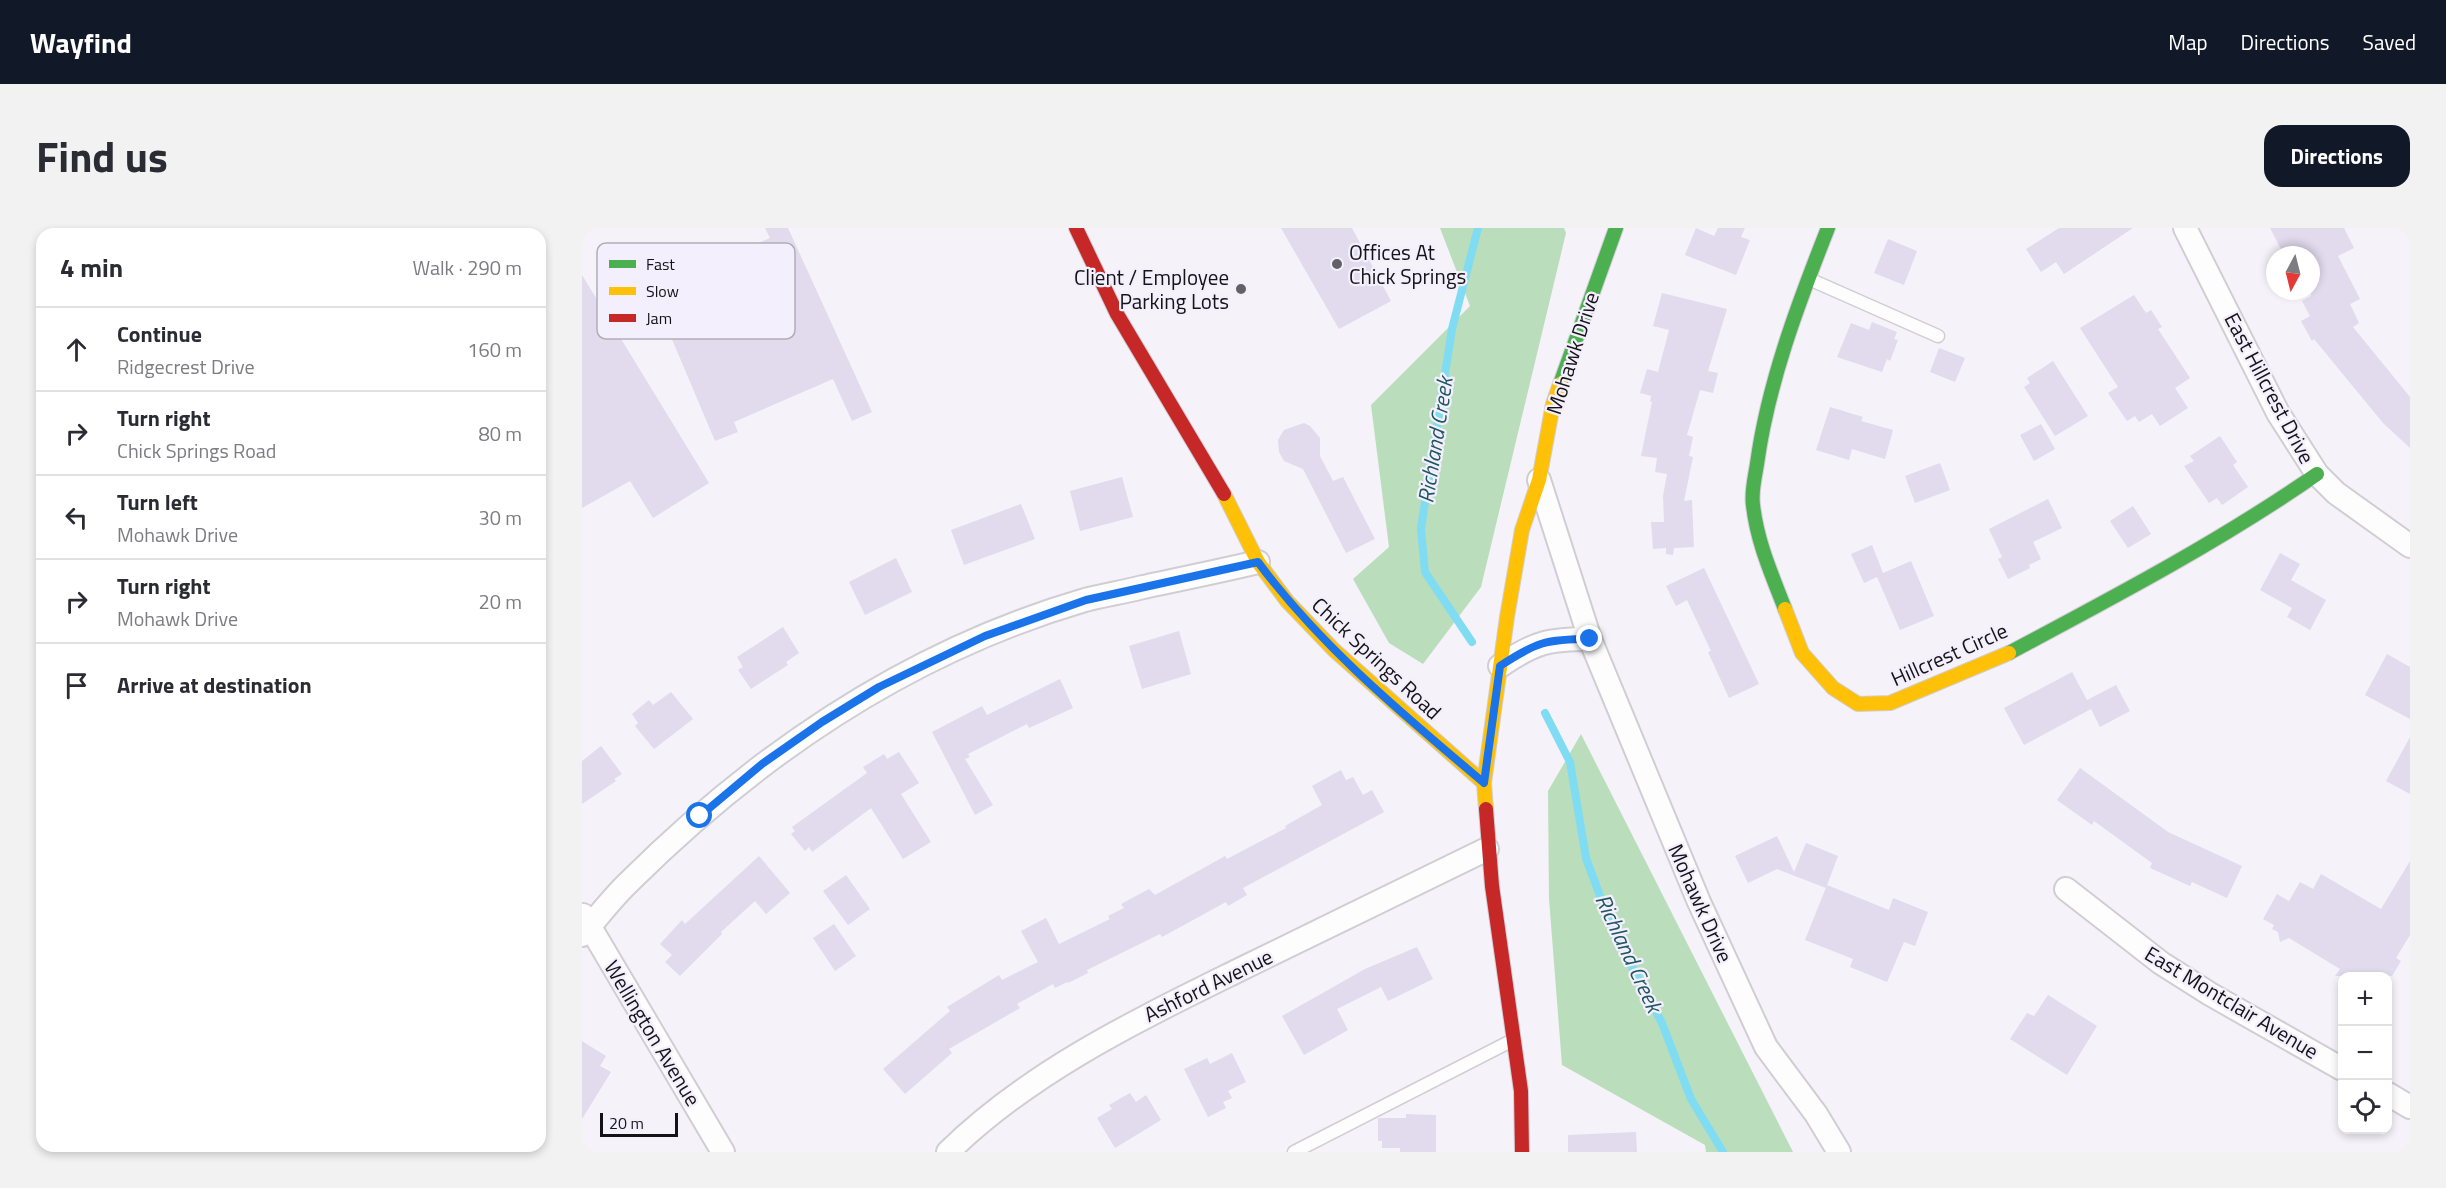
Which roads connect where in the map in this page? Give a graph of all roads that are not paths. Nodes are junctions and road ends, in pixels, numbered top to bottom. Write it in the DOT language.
graph roads {
  1 [pos="1076,228"];
  2 [pos="1616,228"];
  3 [pos="1828,228"];
  4 [pos="2185,228"];
  5 [pos="1808,279"];
  6 [pos="1938,336"];
  7 [pos="2317,474"];
  8 [pos="1539,480"];
  9 [pos="2410,546"];
  10 [pos="1258,562"];
  11 [pos="1590,639"];
  12 [pos="1500,666"];
  13 [pos="1484,783"];
  14 [pos="1487,849"];
  15 [pos="2066,889"];
  16 [pos="584,925"];
  17 [pos="1514,1040"];
  18 [pos="2338,1066"];
  19 [pos="2392,1096"];
  20 [pos="2410,1107"];
  21 [pos="723,1152"];
  22 [pos="948,1152"];
  23 [pos="1294,1152"];
  24 [pos="1522,1152"];
  25 [pos="1839,1152"];
  1 -- 10 [label="street, Chick Springs Road"];
  2 -- 8 [label="street, Mohawk Drive"];
  3 -- 5 [label="street, Hillcrest Circle"];
  4 -- 7 [label="street, East Hillcrest Drive"];
  5 -- 6 [label="lane"];
  5 -- 7 [label="street, Hillcrest Circle"];
  7 -- 9 [label="street, East Hillcrest Drive"];
  8 -- 11 [label="street, Mohawk Drive"];
  8 -- 12 [label="street, Mohawk Drive"];
  10 -- 13 [label="street, Chick Springs Road"];
  10 -- 16 [label="street"];
  11 -- 12 [label="street"];
  11 -- 25 [label="street, Mohawk Drive"];
  12 -- 13 [label="street, Mohawk Drive"];
  13 -- 14 [label="street"];
  14 -- 17 [label="street"];
  14 -- 22 [label="street, Ashford Avenue"];
  15 -- 18 [label="street, East Montclair Avenue"];
  16 -- 21 [label="street, Wellington Avenue"];
  17 -- 23 [label="lane"];
  17 -- 24 [label="street"];
  19 -- 20 [label="street"];
}
